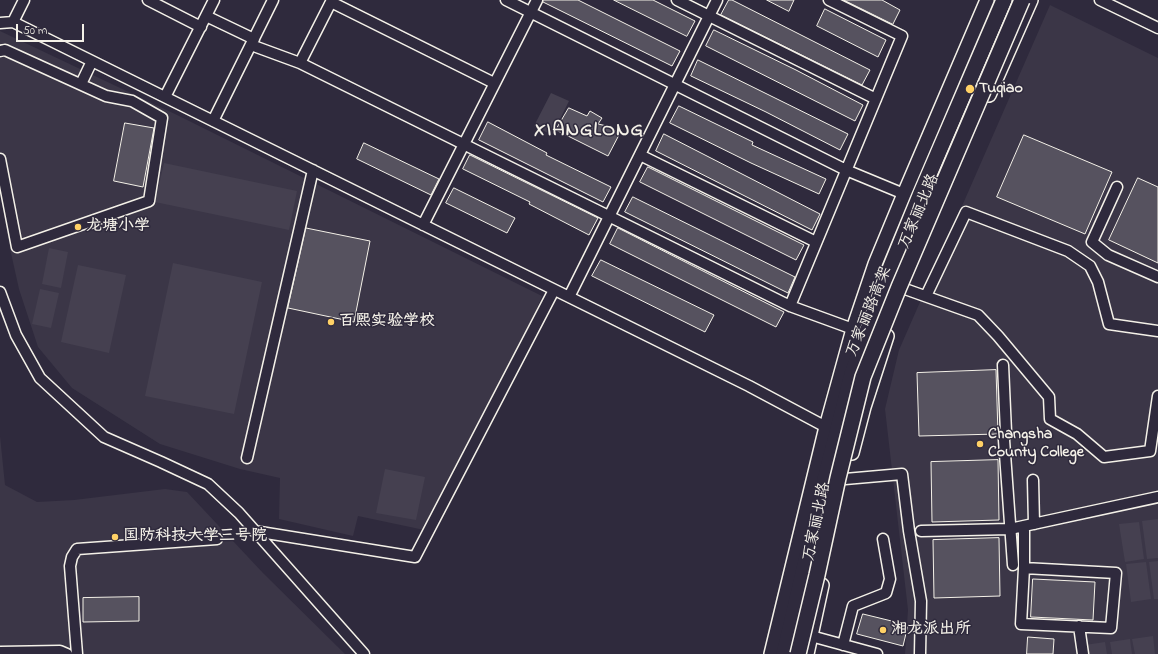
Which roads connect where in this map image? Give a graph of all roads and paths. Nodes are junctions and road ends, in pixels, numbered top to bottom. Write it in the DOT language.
graph roads {
  1 [pos="24,0"];
  2 [pos="148,0"];
  3 [pos="214,0"];
  4 [pos="273,0"];
  5 [pos="506,0"];
  6 [pos="537,0"];
  7 [pos="677,0"];
  8 [pos="717,0"];
  9 [pos="829,0"];
  10 [pos="987,0"];
  11 [pos="1004,0"];
  12 [pos="1022,0"];
  13 [pos="1031,0"];
  14 [pos="1100,0"];
  15 [pos="332,1"];
  16 [pos="530,12"];
  17 [pos="206,16"];
  18 [pos="709,16"];
  19 [pos="14,22"];
  20 [pos="0,23"];
  21 [pos="201,27"];
  22 [pos="1158,28"];
  23 [pos="252,42"];
  24 [pos="0,51"];
  25 [pos="92,61"];
  26 [pos="300,63"];
  27 [pos="81,84"];
  28 [pos="494,84"];
  29 [pos="675,84"];
  30 [pos="165,97"];
  31 [pos="876,99"];
  32 [pos="213,120"];
  33 [pos="463,145"];
  34 [pos="640,154"];
  35 [pos="0,159"];
  36 [pos="313,170"];
  37 [pos="846,170"];
  38 [pos="1117,188"];
  39 [pos="904,194"];
  40 [pos="609,216"];
  41 [pos="423,224"];
  42 [pos="816,242"];
  43 [pos="1158,277"];
  44 [pos="905,289"];
  45 [pos="554,290"];
  46 [pos="0,292"];
  47 [pos="926,296"];
  48 [pos="569,297"];
  49 [pos="790,306"];
  50 [pos="854,329"];
  51 [pos="1158,331"];
  52 [pos="1003,365"];
  53 [pos="1158,396"];
  54 [pos="826,427"];
  55 [pos="247,458"];
  56 [pos="844,479"];
  57 [pos="1033,480"];
  58 [pos="1158,494"];
  59 [pos="1029,525"];
  60 [pos="1010,529"];
  61 [pos="254,531"];
  62 [pos="920,531"];
  63 [pos="217,539"];
  64 [pos="883,539"];
  65 [pos="1013,565"];
  66 [pos="1024,568"];
  67 [pos="1079,626"];
  68 [pos="811,636"];
  69 [pos="843,645"];
  70 [pos="0,652"];
  71 [pos="66,654"];
  72 [pos="77,654"];
  73 [pos="364,654"];
  74 [pos="771,654"];
  75 [pos="784,654"];
  76 [pos="798,654"];
  77 [pos="807,654"];
  78 [pos="877,654"];
  79 [pos="920,654"];
  80 [pos="1083,654"];
  1 -- 19 [label="street"];
  2 -- 21 [label="street"];
  3 -- 17 [label="street"];
  4 -- 23 [label="street"];
  5 -- 16 [label="street"];
  6 -- 16 [label="street"];
  7 -- 18 [label="street"];
  8 -- 18 [label="street"];
  9 -- 31 [label="street"];
  10 -- 39 [label="main road, 万家丽北路"];
  11 -- 75 [label="highway, 万家丽路高架"];
  12 -- 76 [label="highway, 万家丽路高架, bridge"];
  13 -- 44 [label="main road, 万家丽北路"];
  14 -- 22 [label="street"];
  15 -- 26 [label="street"];
  15 -- 28 [label="street"];
  16 -- 28 [label="street"];
  16 -- 29 [label="street"];
  17 -- 21 [label="street"];
  17 -- 23 [label="street"];
  18 -- 29 [label="street"];
  18 -- 31 [label="street"];
  19 -- 20 [label="street"];
  19 -- 25 [label="street"];
  21 -- 30 [label="street"];
  23 -- 26 [label="street"];
  23 -- 32 [label="street"];
  24 -- 27 [label="street"];
  25 -- 27 [label="street"];
  25 -- 30 [label="street"];
  26 -- 33 [label="street"];
  27 -- 35 [label="street"];
  28 -- 33 [label="street"];
  29 -- 34 [label="street"];
  29 -- 37 [label="street"];
  30 -- 32 [label="street"];
  31 -- 37 [label="street"];
  32 -- 36 [label="street"];
  33 -- 40 [label="street"];
  33 -- 41 [label="street"];
  34 -- 40 [label="street"];
  34 -- 42 [label="street"];
  36 -- 41 [label="street"];
  36 -- 55 [label="street"];
  37 -- 39 [label="street"];
  37 -- 42 [label="street"];
  38 -- 43 [label="street"];
  39 -- 50 [label="main road, 万家丽北路"];
  40 -- 48 [label="street"];
  40 -- 49 [label="street"];
  41 -- 45 [label="street"];
  42 -- 49 [label="street"];
  44 -- 47 [label="street"];
  44 -- 56 [label="main road, 万家丽北路"];
  45 -- 48 [label="street"];
  45 -- 61 [label="street"];
  46 -- 61 [label="street"];
  47 -- 51 [label="street"];
  47 -- 53 [label="street"];
  48 -- 54 [label="street"];
  49 -- 50 [label="street"];
  50 -- 54 [label="main road, 万家丽北路"];
  52 -- 60 [label="street"];
  54 -- 74 [label="main road, 万家丽北路"];
  56 -- 68 [label="main road, 万家丽北路"];
  56 -- 79 [label="street"];
  57 -- 59 [label="street"];
  58 -- 59 [label="street"];
  59 -- 60 [label="street"];
  59 -- 66 [label="street"];
  60 -- 62 [label="street"];
  60 -- 65 [label="street"];
  61 -- 73 [label="street"];
  63 -- 72 [label="street"];
  64 -- 69 [label="street"];
  66 -- 67 [label="street"];
  66 -- 67 [label="street"];
  67 -- 80 [label="street"];
  68 -- 69 [label="street"];
  68 -- 77 [label="main road, 万家丽北路"];
  69 -- 78 [label="street"];
  70 -- 71 [label="street"];
}
